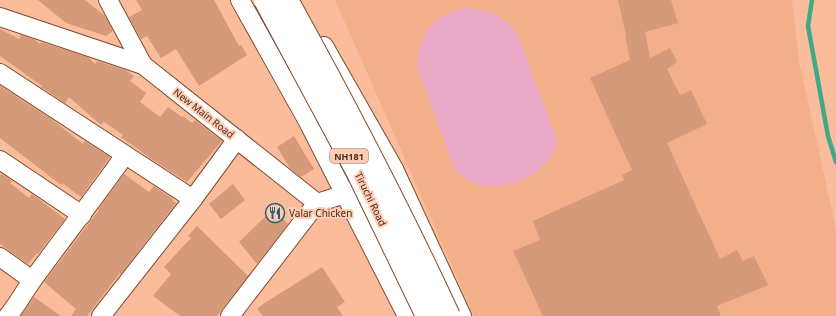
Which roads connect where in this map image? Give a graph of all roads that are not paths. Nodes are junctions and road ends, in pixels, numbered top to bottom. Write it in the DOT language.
graph roads {
  1 [pos="108,0"];
  2 [pos="240,0"];
  3 [pos="265,0"];
  4 [pos="287,0"];
  5 [pos="298,0"];
  6 [pos="0,17"];
  7 [pos="143,65"];
  8 [pos="0,73"];
  9 [pos="237,139"];
  10 [pos="125,155"];
  11 [pos="0,160"];
  12 [pos="394,169"];
  13 [pos="345,194"];
  14 [pos="193,199"];
  15 [pos="317,202"];
  16 [pos="82,215"];
  17 [pos="0,257"];
  18 [pos="32,280"];
  19 [pos="8,316"];
  20 [pos="101,316"];
  21 [pos="230,316"];
  22 [pos="407,316"];
  23 [pos="427,316"];
  24 [pos="449,316"];
  25 [pos="462,316"];
  1 -- 7 [label="street"];
  2 -- 13 [label="street"];
  3 -- 23 [label="highway, Tiruchi Road / NH181, bridge"];
  4 -- 24 [label="highway, Tiruchi Road / NH181, bridge"];
  5 -- 12 [label="street"];
  6 -- 7 [label="street, New Main Road"];
  7 -- 9 [label="street, New Main Road"];
  8 -- 10 [label="street"];
  9 -- 14 [label="street"];
  9 -- 15 [label="street, New Main Road"];
  10 -- 14 [label="street"];
  10 -- 16 [label="street"];
  11 -- 16 [label="street"];
  12 -- 13 [label="street"];
  12 -- 25 [label="street"];
  13 -- 15 [label="street"];
  13 -- 22 [label="street"];
  14 -- 20 [label="street"];
  15 -- 21 [label="street"];
  16 -- 18 [label="street"];
  17 -- 18 [label="street"];
  18 -- 19 [label="street"];
}
